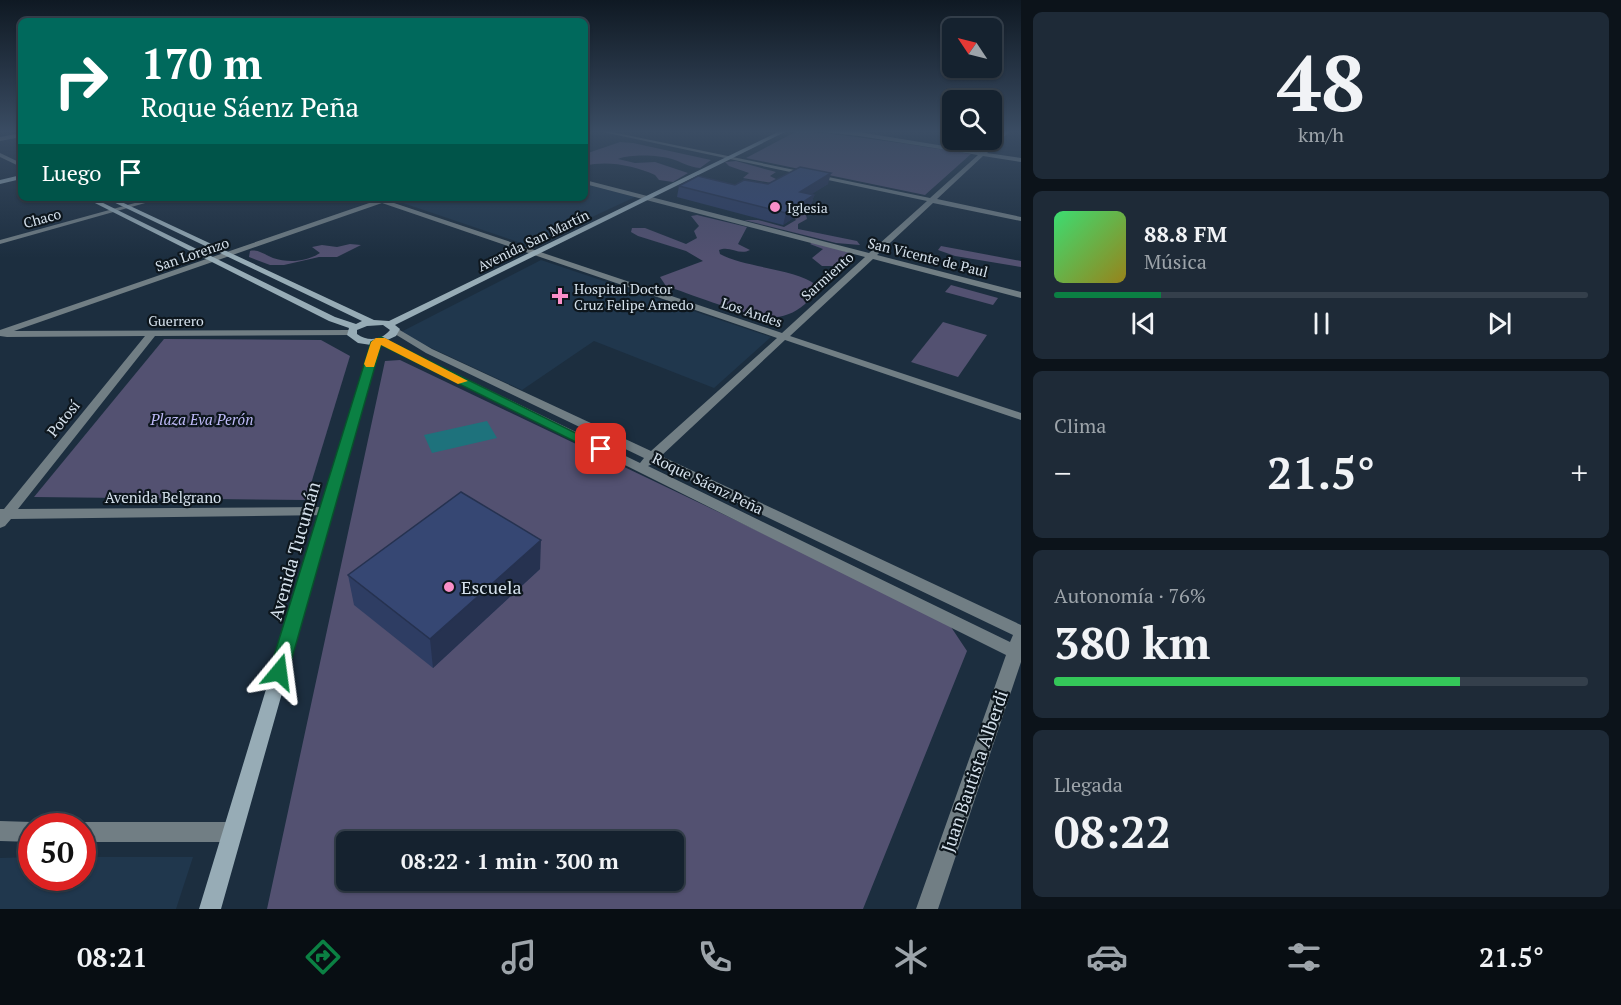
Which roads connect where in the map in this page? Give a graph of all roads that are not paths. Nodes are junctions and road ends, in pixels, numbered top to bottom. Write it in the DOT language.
graph roads {
  1 [pos="697,173"];
  2 [pos="803,173"];
  3 [pos="960,173"];
  4 [pos="18,178"];
  5 [pos="0,182"];
  6 [pos="588,183"];
  7 [pos="646,198"];
  8 [pos="931,200"];
  9 [pos="94,201"];
  10 [pos="114,201"];
  11 [pos="149,201"];
  12 [pos="377,201"];
  13 [pos="388,201"];
  14 [pos="127,207"];
  15 [pos="114,211"];
  16 [pos="1021,219"];
  17 [pos="0,242"];
  18 [pos="534,253"];
  19 [pos="230,255"];
  20 [pos="870,256"];
  21 [pos="213,260"];
  22 [pos="1021,295"];
  23 [pos="371,322"];
  24 [pos="392,328"];
  25 [pos="354,329"];
  26 [pos="0,333"];
  27 [pos="153,333"];
  28 [pos="782,336"];
  29 [pos="379,341"];
  30 [pos="1021,417"];
  31 [pos="651,458"];
  32 [pos="641,469"];
  33 [pos="325,512"];
  34 [pos="3,517"];
  35 [pos="1020,643"];
  36 [pos="0,831"];
  37 [pos="18,832"];
  38 [pos="96,832"];
  39 [pos="232,832"];
  40 [pos="210,909"];
  41 [pos="927,909"];
  1 -- 7 [label="main road, Avenida San Martín"];
  2 -- 8 [label="street"];
  3 -- 8 [label="street, Sarmiento"];
  4 -- 5 [label="main road"];
  6 -- 7 [label="street, San Vicente de Paul"];
  7 -- 18 [label="main road, Avenida San Martín"];
  7 -- 20 [label="street, San Vicente de Paul"];
  8 -- 16 [label="street"];
  8 -- 20 [label="street, Sarmiento"];
  9 -- 15 [label="main road"];
  10 -- 14 [label="main road"];
  11 -- 14 [label="street, Chaco"];
  12 -- 19 [label="street, San Lorenzo"];
  13 -- 18 [label="street, Los Andes"];
  14 -- 15 [label="street, Chaco"];
  14 -- 19 [label="main road"];
  15 -- 17 [label="street, Chaco"];
  15 -- 21 [label="main road"];
  18 -- 24 [label="main road, Avenida San Martín"];
  18 -- 28 [label="street, Los Andes"];
  19 -- 21 [label="street, San Lorenzo"];
  19 -- 23 [label="main road"];
  20 -- 22 [label="street, San Vicente de Paul"];
  20 -- 28 [label="street, Sarmiento"];
  21 -- 25 [label="main road"];
  21 -- 26 [label="street, San Lorenzo"];
  23 -- 24 [label="main road"];
  23 -- 25 [label="main road"];
  24 -- 29 [label="main road, Avenida San Martín"];
  24 -- 31 [label="street, Roque Sáenz Peña"];
  25 -- 27 [label="street, Guerrero"];
  25 -- 29 [label="main road"];
  26 -- 27 [label="street, Guerrero"];
  27 -- 34 [label="street, Potosí"];
  28 -- 30 [label="street, Los Andes"];
  28 -- 31 [label="street, Sarmiento"];
  29 -- 32 [label="street, Roque Sáenz Peña"];
  29 -- 33 [label="main road, Avenida Tucumán"];
  31 -- 32 [label="street, Sarmiento"];
  31 -- 35 [label="street, Roque Sáenz Peña"];
  32 -- 35 [label="street, Roque Sáenz Peña"];
  33 -- 34 [label="street, Avenida Belgrano"];
  33 -- 39 [label="main road, Avenida Tucumán"];
  35 -- 41 [label="street, Juan Bautista Alberdi"];
  36 -- 37 [label="street"];
  38 -- 39 [label="street"];
  39 -- 40 [label="main road, Avenida Tucumán"];
}
